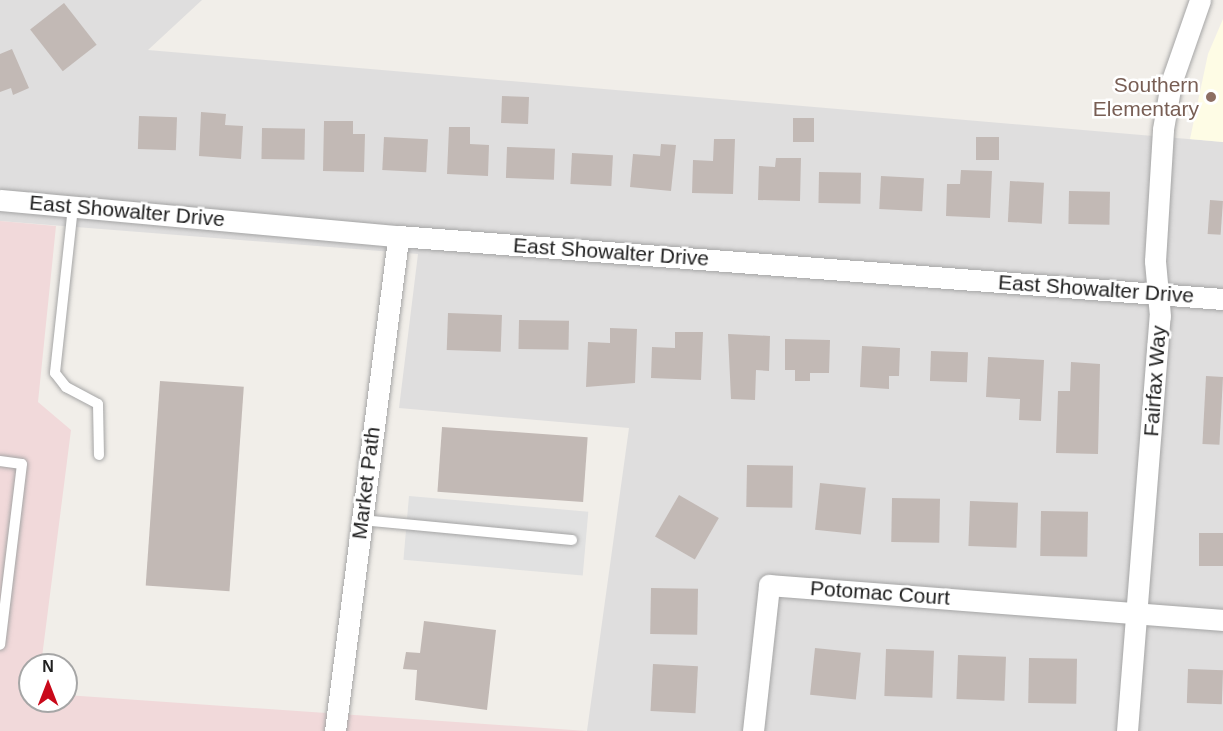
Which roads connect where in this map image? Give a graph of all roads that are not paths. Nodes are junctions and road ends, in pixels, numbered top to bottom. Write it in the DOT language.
graph roads {
  1 [pos="1197,0"];
  2 [pos="0,200"];
  3 [pos="73,207"];
  4 [pos="398,236"];
  5 [pos="1158,294"];
  6 [pos="1223,299"];
  7 [pos="99,455"];
  8 [pos="0,461"];
  9 [pos="362,520"];
  10 [pos="572,540"];
  11 [pos="1137,613"];
  12 [pos="1223,620"];
  13 [pos="0,645"];
  14 [pos="335,731"];
  15 [pos="753,731"];
  16 [pos="1127,731"];
  1 -- 5 [label="street, Fairfax Way"];
  2 -- 3 [label="street, East Showalter Drive"];
  3 -- 4 [label="street, East Showalter Drive"];
  3 -- 7 [label="lane"];
  4 -- 5 [label="street, East Showalter Drive"];
  4 -- 9 [label="street, Market Path"];
  5 -- 6 [label="street, East Showalter Drive"];
  5 -- 11 [label="street, Fairfax Way"];
  8 -- 13 [label="lane"];
  9 -- 10 [label="lane"];
  9 -- 14 [label="street, Market Path"];
  11 -- 12 [label="street"];
  11 -- 15 [label="street, Potomac Court"];
  11 -- 16 [label="street, Fairfax Way"];
}
